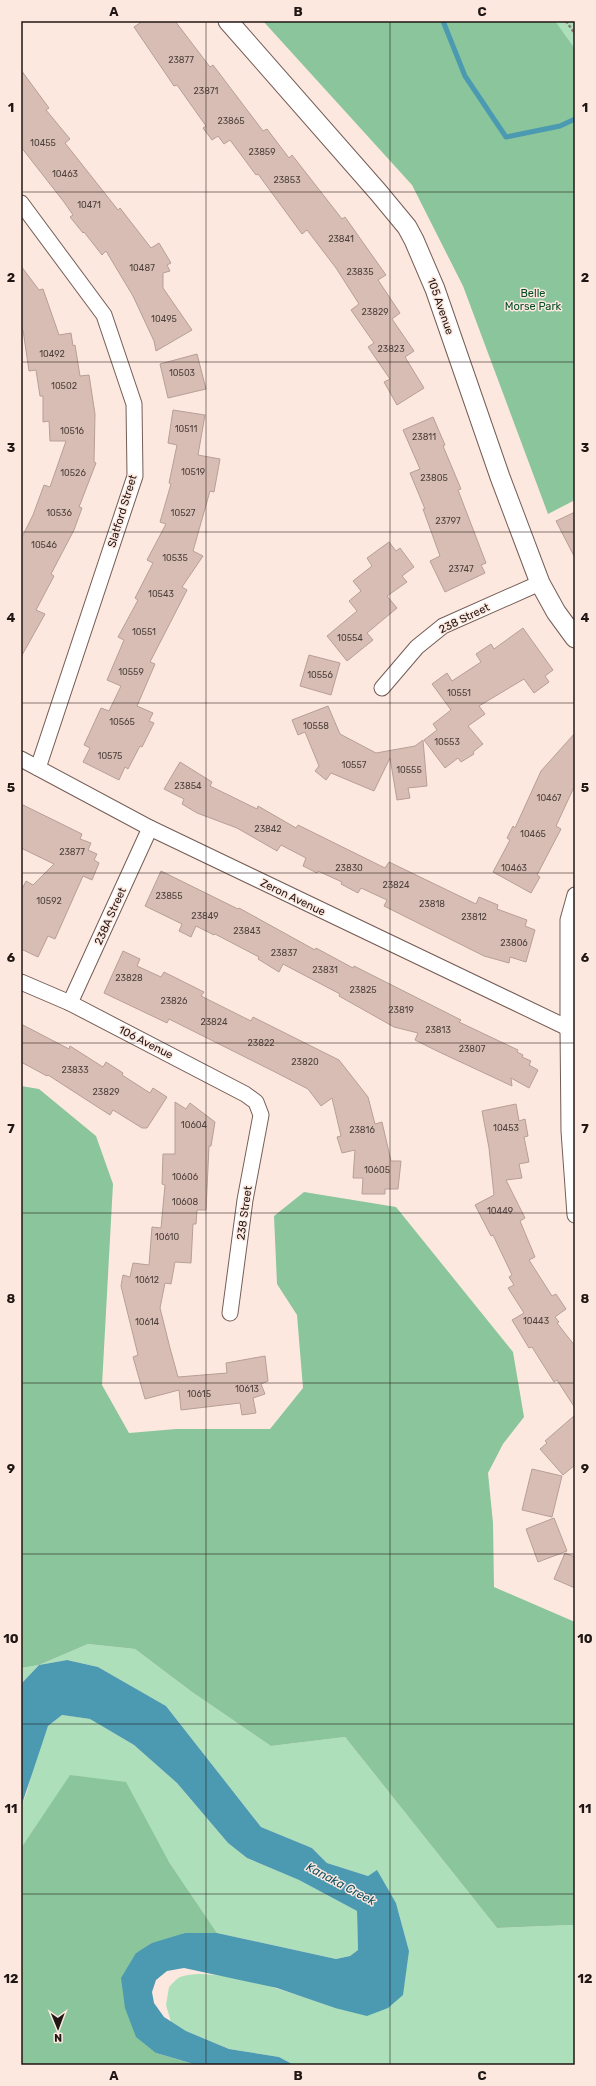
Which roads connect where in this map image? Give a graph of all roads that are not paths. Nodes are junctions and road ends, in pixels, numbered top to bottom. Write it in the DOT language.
graph roads {
  1 [pos="228,21"];
  2 [pos="21,203"];
  3 [pos="540,584"];
  4 [pos="575,638"];
  5 [pos="382,688"];
  6 [pos="21,759"];
  7 [pos="38,768"];
  8 [pos="150,828"];
  9 [pos="575,895"];
  10 [pos="21,982"];
  11 [pos="70,1003"];
  12 [pos="573,1027"];
  13 [pos="261,1115"];
  14 [pos="575,1215"];
  15 [pos="230,1313"];
  1 -- 3 [label="street, 105 Avenue"];
  2 -- 7 [label="street, Slatford Street"];
  3 -- 4 [label="street, 105 Avenue"];
  3 -- 5 [label="street, 238 Street"];
  6 -- 7 [label="street, Zeron Avenue"];
  7 -- 8 [label="street, Zeron Avenue"];
  8 -- 11 [label="street, 238A Street"];
  8 -- 12 [label="street, Zeron Avenue"];
  9 -- 12 [label="street"];
  10 -- 11 [label="street, 106 Avenue"];
  11 -- 13 [label="street, 106 Avenue"];
  12 -- 14 [label="street"];
  13 -- 15 [label="street, 238 Street"];
}
